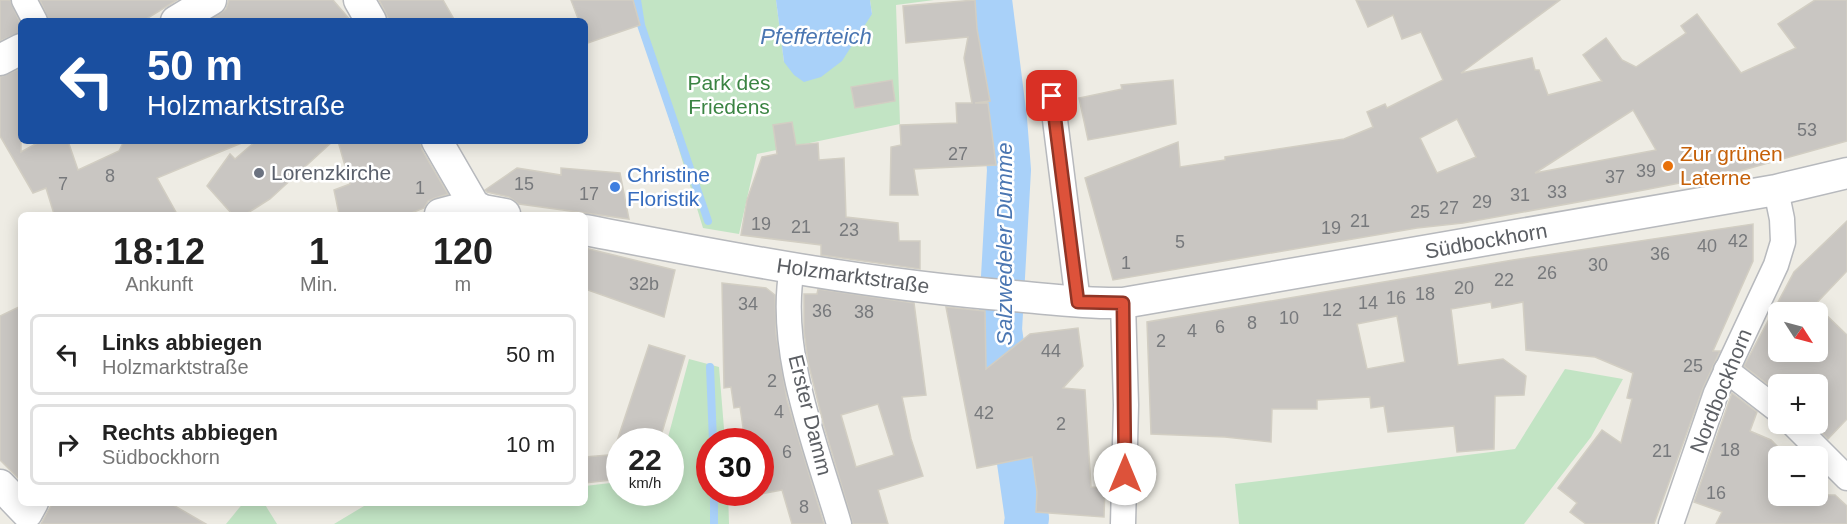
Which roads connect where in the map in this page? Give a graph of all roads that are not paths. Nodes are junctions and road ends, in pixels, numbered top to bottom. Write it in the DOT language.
graph roads {
  1 [pos="24,0"];
  2 [pos="211,0"];
  3 [pos="359,0"];
  4 [pos="33,18"];
  5 [pos="181,18"];
  6 [pos="369,18"];
  7 [pos="18,51"];
  8 [pos="0,60"];
  9 [pos="1052,96"];
  10 [pos="439,144"];
  11 [pos="1847,173"];
  12 [pos="1776,190"];
  13 [pos="474,205"];
  14 [pos="448,212"];
  15 [pos="494,212"];
  16 [pos="588,231"];
  17 [pos="792,268"];
  18 [pos="1078,302"];
  19 [pos="1123,303"];
  20 [pos="1726,370"];
  21 [pos="1768,402"];
  22 [pos="1803,434"];
  23 [pos="1847,478"];
  24 [pos="0,485"];
  25 [pos="18,501"];
  26 [pos="839,524"];
  27 [pos="1123,524"];
  28 [pos="1671,524"];
  1 -- 4 [label="street"];
  2 -- 5 [label="street"];
  3 -- 6 [label="street"];
  7 -- 8 [label="street"];
  9 -- 18 [label="street"];
  10 -- 13 [label="street"];
  11 -- 12 [label="street, Südbockhorn"];
  12 -- 19 [label="street, Südbockhorn"];
  12 -- 20 [label="street, Nordbockhorn"];
  13 -- 14 [label="street"];
  13 -- 15 [label="street"];
  16 -- 17 [label="street, Holzmarktstraße"];
  17 -- 18 [label="street, Holzmarktstraße"];
  17 -- 26 [label="street, Erster Damm"];
  18 -- 19 [label="street, Holzmarktstraße"];
  19 -- 27 [label="street"];
  20 -- 21 [label="street"];
  20 -- 28 [label="street, Nordbockhorn"];
  22 -- 23 [label="street"];
  24 -- 25 [label="street"];
}
